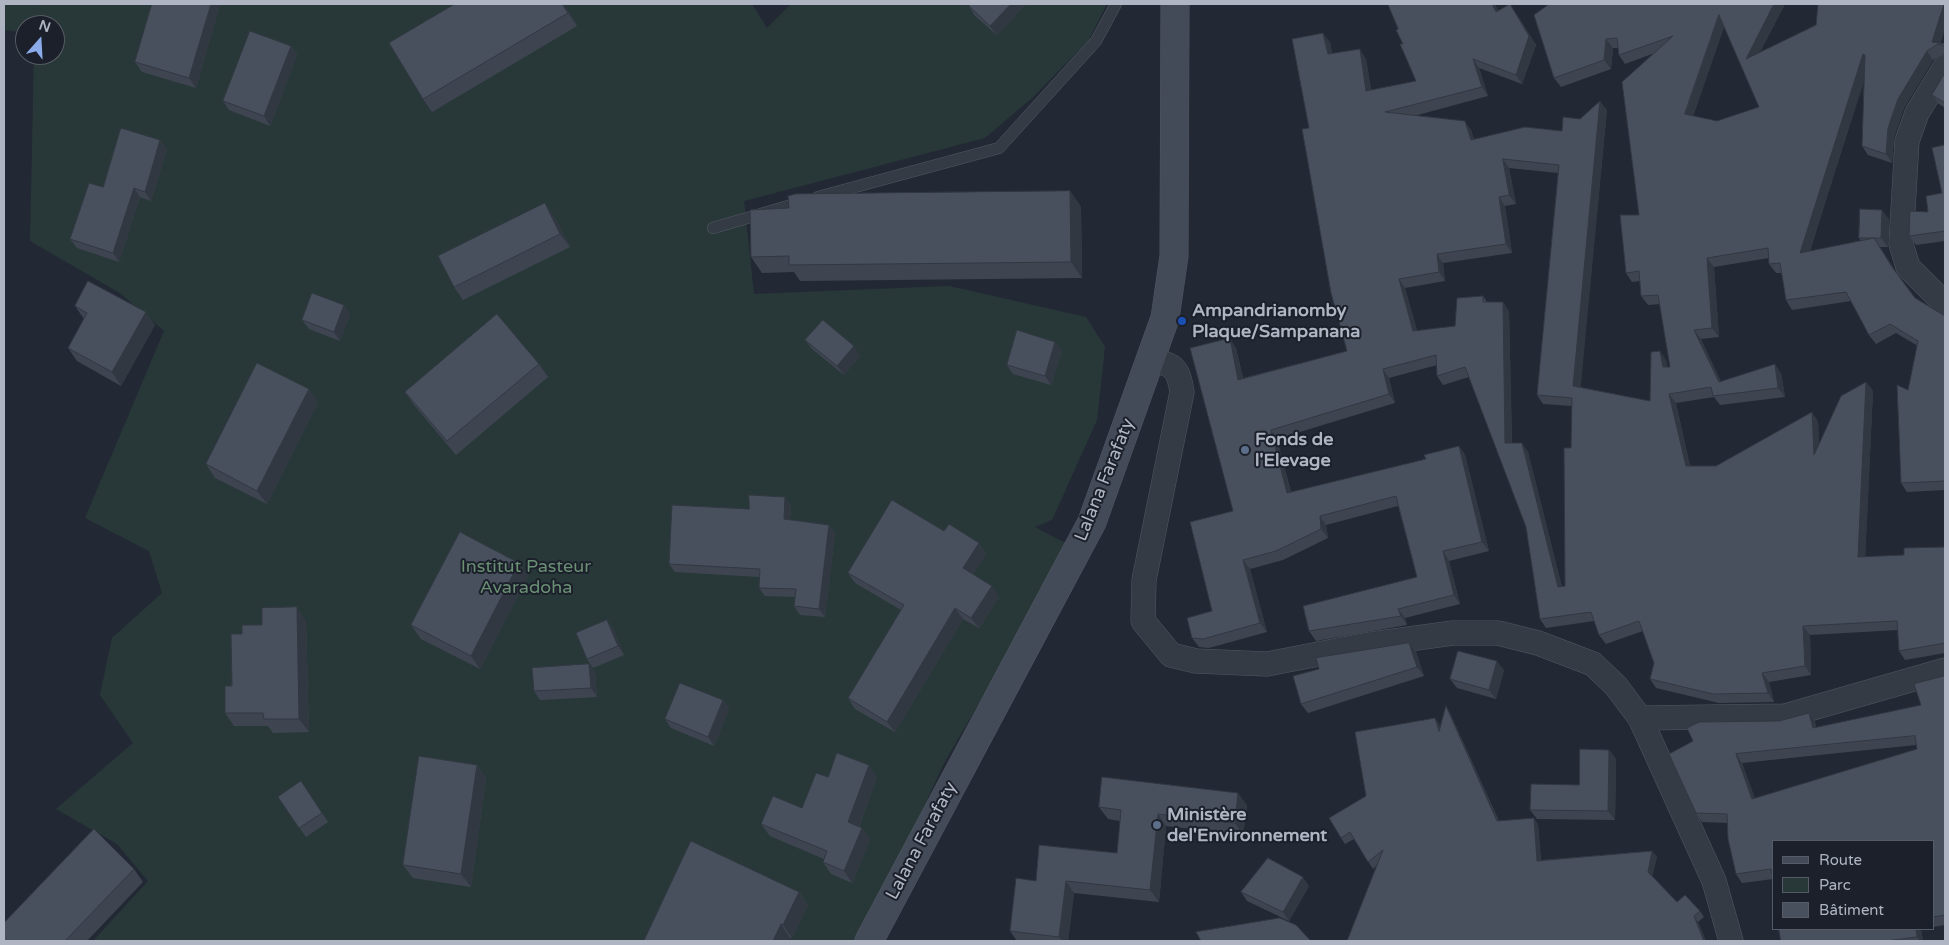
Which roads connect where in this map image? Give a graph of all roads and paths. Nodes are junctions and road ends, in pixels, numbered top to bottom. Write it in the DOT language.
graph roads {
  1 [pos="1116,4"];
  2 [pos="1175,4"];
  3 [pos="1945,67"];
  4 [pos="713,228"];
  5 [pos="1945,304"];
  6 [pos="1151,360"];
  7 [pos="1945,670"];
  8 [pos="1640,718"];
  9 [pos="869,941"];
  10 [pos="1731,941"];
  1 -- 4 [label="lane"];
  2 -- 6 [label="main road, Lalana Farafaty"];
  3 -- 5 [label="street"];
  6 -- 8 [label="street"];
  6 -- 9 [label="main road, Lalana Farafaty"];
  7 -- 8 [label="street"];
  8 -- 10 [label="street"];
}
